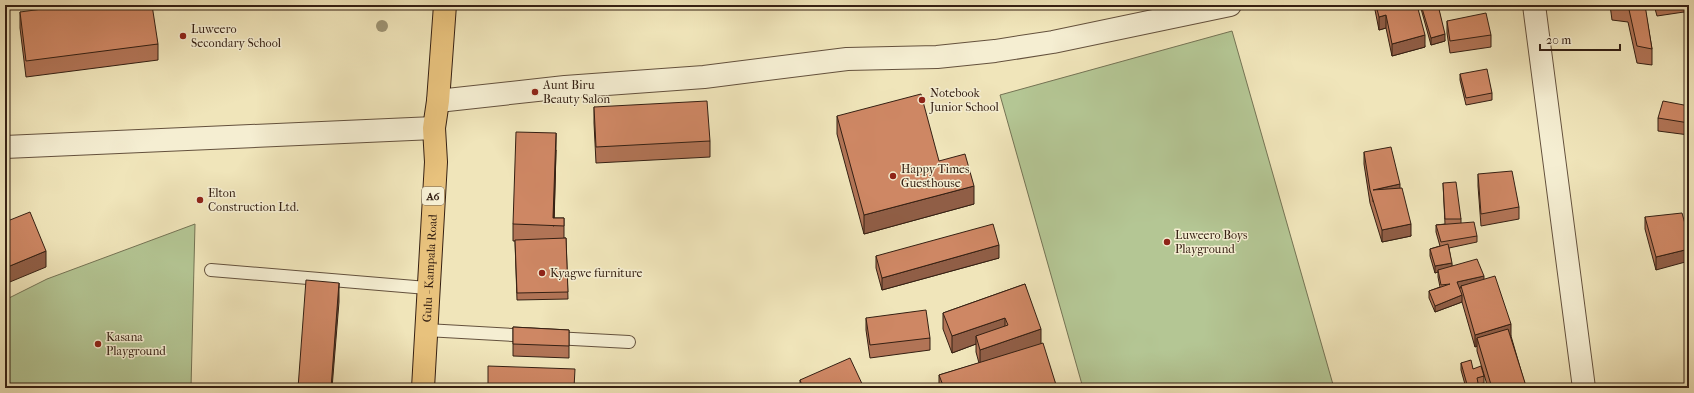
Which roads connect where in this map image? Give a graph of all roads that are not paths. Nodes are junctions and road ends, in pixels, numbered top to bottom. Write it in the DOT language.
graph roads {
  1 [pos="445,5"];
  2 [pos="1230,5"];
  3 [pos="1534,5"];
  4 [pos="438,101"];
  5 [pos="434,128"];
  6 [pos="5,148"];
  7 [pos="211,270"];
  8 [pos="428,288"];
  9 [pos="426,330"];
  10 [pos="629,342"];
  11 [pos="423,388"];
  12 [pos="1584,388"];
  1 -- 4 [label="main road, Gulu - Kampala Road / A6"];
  2 -- 4 [label="street"];
  3 -- 12 [label="street"];
  4 -- 5 [label="main road, Gulu - Kampala Road / A6"];
  5 -- 6 [label="street"];
  5 -- 8 [label="main road, Gulu - Kampala Road / A6"];
  7 -- 8 [label="lane"];
  8 -- 9 [label="main road, Gulu - Kampala Road / A6"];
  9 -- 10 [label="lane"];
  9 -- 11 [label="main road, Gulu - Kampala Road / A6"];
}
